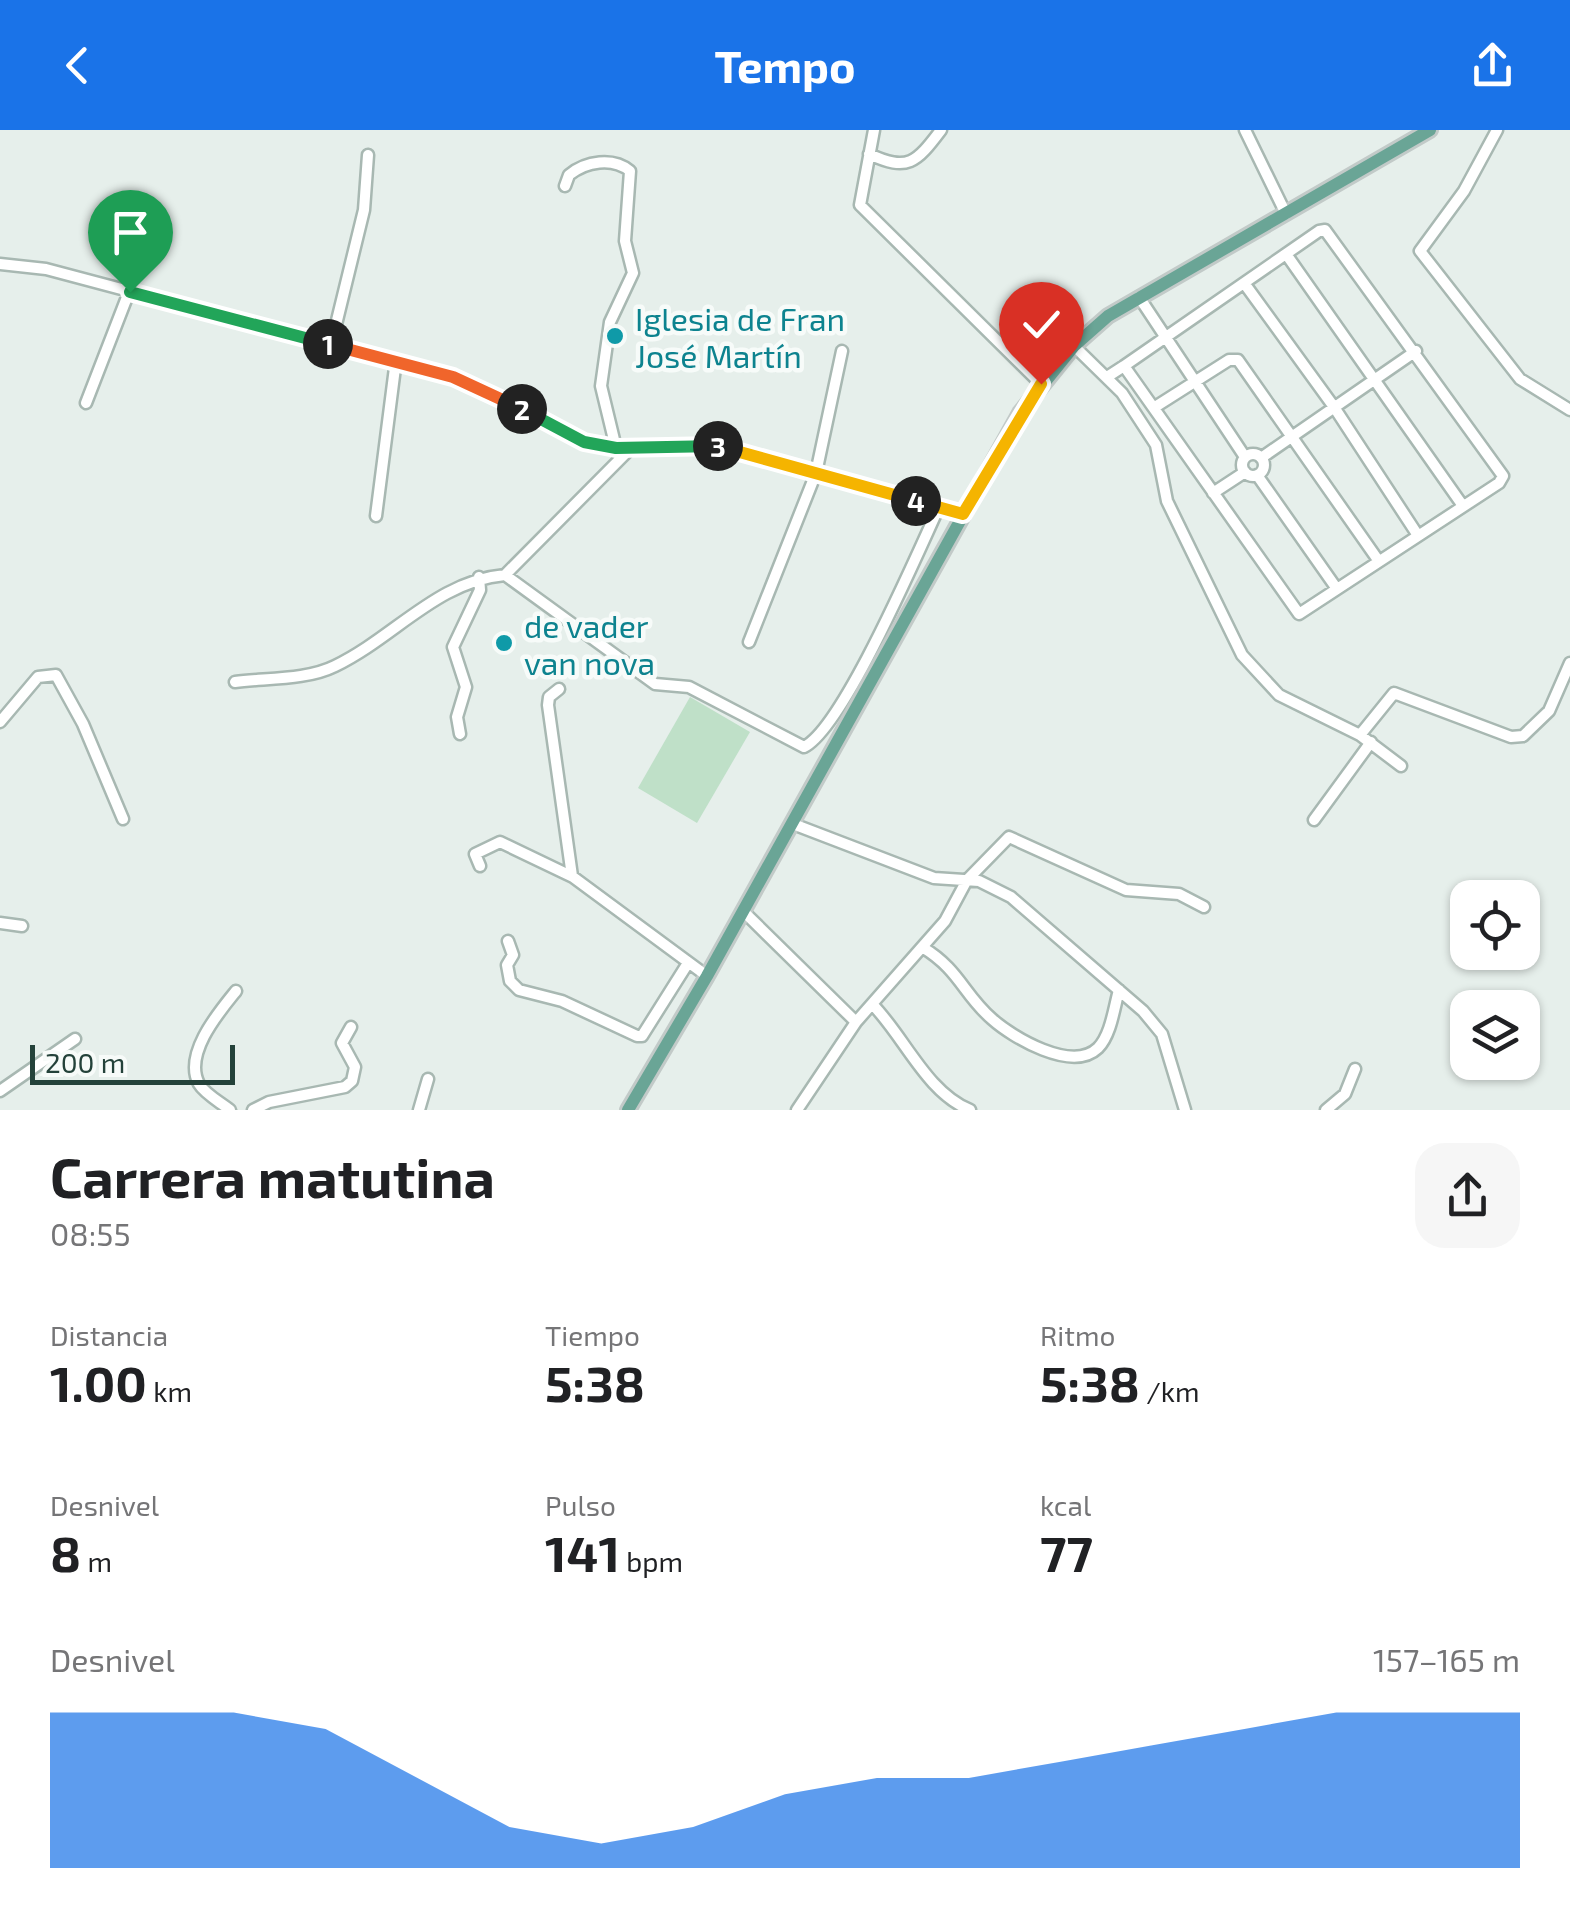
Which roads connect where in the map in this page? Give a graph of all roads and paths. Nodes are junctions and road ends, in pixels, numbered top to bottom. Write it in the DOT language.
graph roads {
  1 [pos="874,130"];
  2 [pos="941,130"];
  3 [pos="1245,130"];
  4 [pos="1430,130"];
  5 [pos="1497,130"];
  6 [pos="869,154"];
  7 [pos="368,156"];
  8 [pos="565,186"];
  9 [pos="1286,214"];
  10 [pos="1286,254"];
  11 [pos="0,264"];
  12 [pos="1244,283"];
  13 [pos="130,292"];
  14 [pos="1139,296"];
  15 [pos="1164,338"];
  16 [pos="331,344"];
  17 [pos="1074,346"];
  18 [pos="1416,351"];
  19 [pos="842,352"];
  20 [pos="396,360"];
  21 [pos="1124,366"];
  22 [pos="1107,378"];
  23 [pos="1374,380"];
  24 [pos="1196,382"];
  25 [pos="1041,384"];
  26 [pos="86,403"];
  27 [pos="1155,407"];
  28 [pos="1334,407"];
  29 [pos="1570,410"];
  30 [pos="1291,437"];
  31 [pos="616,448"];
  32 [pos="631,448"];
  33 [pos="1246,457"];
  34 [pos="1261,458"];
  35 [pos="1245,472"];
  36 [pos="816,473"];
  37 [pos="1258,474"];
  38 [pos="1213,493"];
  39 [pos="1463,506"];
  40 [pos="939,508"];
  41 [pos="963,514"];
  42 [pos="376,516"];
  43 [pos="1417,534"];
  44 [pos="1378,560"];
  45 [pos="505,575"];
  46 [pos="480,577"];
  47 [pos="1337,589"];
  48 [pos="749,642"];
  49 [pos="1570,663"];
  50 [pos="235,682"];
  51 [pos="558,689"];
  52 [pos="0,722"];
  53 [pos="460,734"];
  54 [pos="1366,738"];
  55 [pos="1401,766"];
  56 [pos="122,819"];
  57 [pos="1314,820"];
  58 [pos="793,824"];
  59 [pos="480,866"];
  60 [pos="573,876"];
  61 [pos="968,880"];
  62 [pos="1204,907"];
  63 [pos="743,911"];
  64 [pos="0,923"];
  65 [pos="22,926"];
  66 [pos="508,941"];
  67 [pos="922,948"];
  68 [pos="688,963"];
  69 [pos="708,976"];
  70 [pos="1119,990"];
  71 [pos="236,991"];
  72 [pos="872,1004"];
  73 [pos="856,1022"];
  74 [pos="350,1027"];
  75 [pos="75,1039"];
  76 [pos="1354,1069"];
  77 [pos="428,1079"];
  78 [pos="0,1091"];
  79 [pos="1183,1109"];
  80 [pos="230,1110"];
  81 [pos="253,1110"];
  82 [pos="419,1110"];
  83 [pos="628,1110"];
  84 [pos="797,1110"];
  85 [pos="970,1110"];
  86 [pos="1326,1110"];
  1 -- 6 [label="street"];
  2 -- 6 [label="street"];
  3 -- 9 [label="street"];
  4 -- 9 [label="main road"];
  5 -- 29 [label="street"];
  6 -- 25 [label="street"];
  7 -- 16 [label="street"];
  8 -- 31 [label="street"];
  9 -- 14 [label="main road"];
  10 -- 12 [label="street"];
  10 -- 18 [label="street"];
  10 -- 23 [label="street"];
  11 -- 13 [label="street"];
  12 -- 15 [label="street"];
  12 -- 28 [label="street"];
  13 -- 16 [label="street"];
  13 -- 26 [label="street"];
  14 -- 15 [label="street"];
  14 -- 17 [label="main road"];
  15 -- 21 [label="street"];
  15 -- 24 [label="street"];
  16 -- 20 [label="street"];
  17 -- 22 [label="street"];
  17 -- 25 [label="main road"];
  18 -- 23 [label="street"];
  18 -- 39 [label="street"];
  19 -- 36 [label="street"];
  20 -- 31 [label="street"];
  20 -- 42 [label="street"];
  21 -- 22 [label="street"];
  21 -- 27 [label="street"];
  22 -- 54 [label="street"];
  23 -- 28 [label="street"];
  23 -- 39 [label="street"];
  24 -- 27 [label="street"];
  24 -- 30 [label="street"];
  24 -- 33 [label="street"];
  25 -- 41 [label="main road"];
  27 -- 38 [label="street"];
  28 -- 30 [label="street"];
  28 -- 43 [label="street"];
  30 -- 34 [label="street"];
  30 -- 44 [label="street"];
  31 -- 32 [label="street"];
  32 -- 36 [label="street"];
  32 -- 45 [label="street"];
  33 -- 34 [label="street"];
  33 -- 35 [label="street"];
  34 -- 37 [label="street"];
  35 -- 37 [label="street"];
  35 -- 38 [label="street"];
  36 -- 40 [label="street"];
  36 -- 48 [label="street"];
  37 -- 47 [label="street"];
  38 -- 47 [label="street"];
  39 -- 43 [label="street"];
  40 -- 41 [label="street"];
  40 -- 45 [label="street"];
  41 -- 58 [label="main road"];
  43 -- 44 [label="street"];
  44 -- 47 [label="street"];
  45 -- 46 [label="street"];
  46 -- 50 [label="street"];
  46 -- 53 [label="street"];
  49 -- 54 [label="street"];
  51 -- 60 [label="street"];
  52 -- 56 [label="street"];
  54 -- 55 [label="street"];
  54 -- 57 [label="street"];
  58 -- 61 [label="street"];
  58 -- 63 [label="main road"];
  59 -- 60 [label="street"];
  60 -- 68 [label="street"];
  61 -- 62 [label="street"];
  61 -- 67 [label="street"];
  61 -- 70 [label="street"];
  63 -- 69 [label="main road"];
  63 -- 73 [label="street"];
  64 -- 65 [label="street"];
  66 -- 68 [label="street"];
  67 -- 70 [label="street"];
  67 -- 72 [label="street"];
  68 -- 69 [label="street"];
  69 -- 83 [label="main road"];
  70 -- 79 [label="street"];
  71 -- 80 [label="street"];
  72 -- 73 [label="street"];
  72 -- 85 [label="street"];
  73 -- 84 [label="street"];
  74 -- 81 [label="street"];
  75 -- 78 [label="street"];
  76 -- 86 [label="street"];
  77 -- 82 [label="street"];
}
